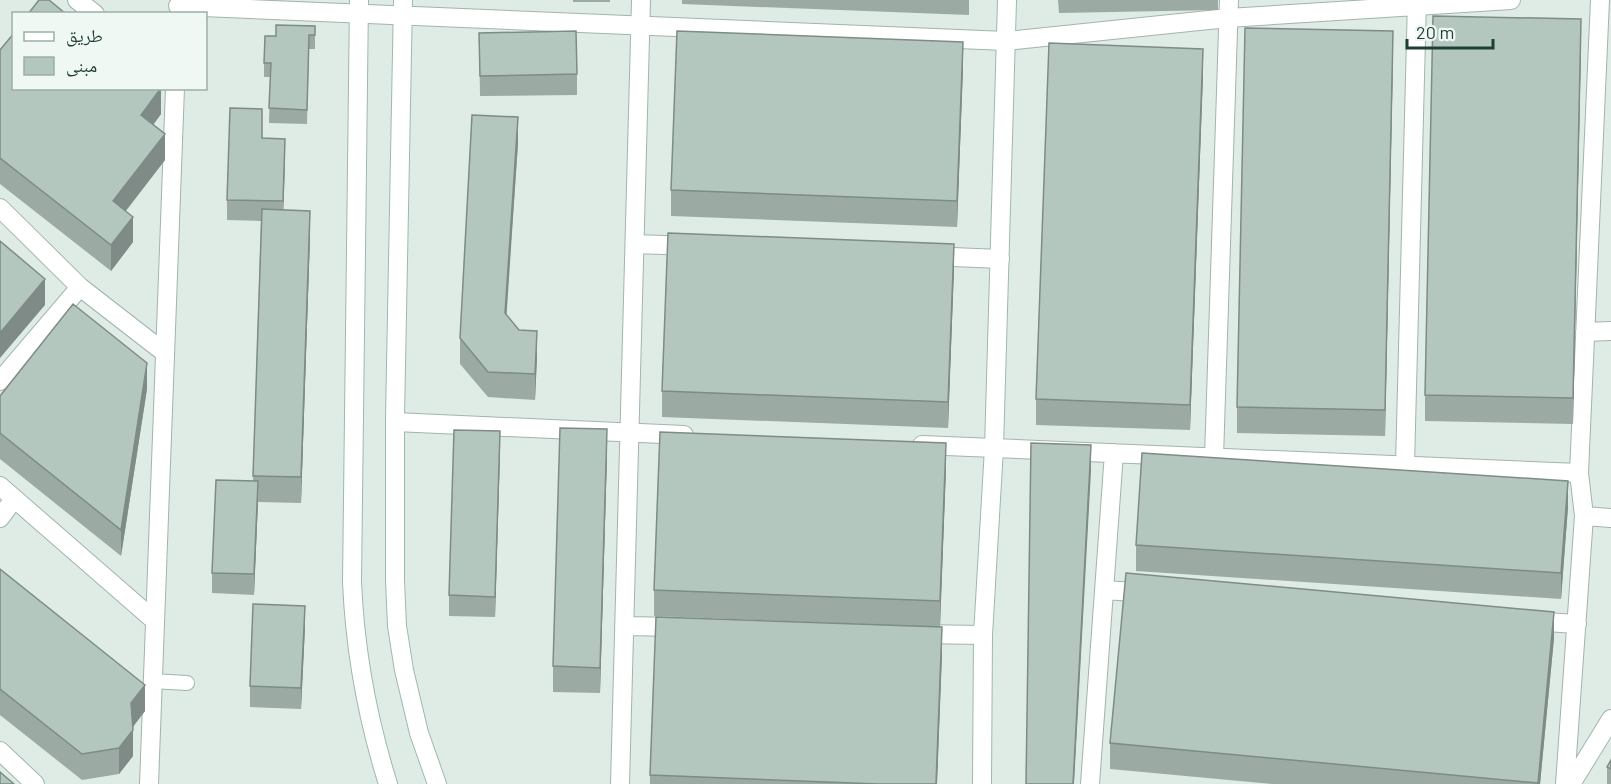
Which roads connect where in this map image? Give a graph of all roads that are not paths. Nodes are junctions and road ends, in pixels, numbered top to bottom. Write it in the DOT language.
graph roads {
  1 [pos="77,0"];
  2 [pos="641,0"];
  3 [pos="1007,0"];
  4 [pos="1511,0"];
  5 [pos="1600,0"];
  6 [pos="1417,3"];
  7 [pos="178,6"];
  8 [pos="359,7"];
  9 [pos="403,8"];
  10 [pos="1228,9"];
  11 [pos="92,12"];
  12 [pos="640,26"];
  13 [pos="1006,40"];
  14 [pos="175,90"];
  15 [pos="0,208"];
  16 [pos="635,244"];
  17 [pos="705,247"];
  18 [pos="905,255"];
  19 [pos="1000,259"];
  20 [pos="80,287"];
  21 [pos="1611,331"];
  22 [pos="1585,332"];
  23 [pos="165,353"];
  24 [pos="0,381"];
  25 [pos="395,422"];
  26 [pos="630,432"];
  27 [pos="700,435"];
  28 [pos="900,444"];
  29 [pos="994,448"];
  30 [pos="1114,453"];
  31 [pos="1214,457"];
  32 [pos="1405,465"];
  33 [pos="1579,473"];
  34 [pos="0,486"];
  35 [pos="14,498"];
  36 [pos="1584,516"];
  37 [pos="0,518"];
  38 [pos="1611,518"];
  39 [pos="1105,590"];
  40 [pos="1164,594"];
  41 [pos="1506,619"];
  42 [pos="155,621"];
  43 [pos="1576,624"];
  44 [pos="624,626"];
  45 [pos="696,628"];
  46 [pos="899,633"];
  47 [pos="983,635"];
  48 [pos="152,681"];
  49 [pos="187,683"];
  50 [pos="1611,719"];
  51 [pos="0,751"];
  52 [pos="35,784"];
  53 [pos="149,784"];
  54 [pos="388,784"];
  55 [pos="437,784"];
  56 [pos="620,784"];
  57 [pos="982,784"];
  58 [pos="1090,784"];
  59 [pos="1565,784"];
  60 [pos="1571,784"];
  1 -- 11 [label="street"];
  2 -- 12 [label="street"];
  3 -- 13 [label="street"];
  4 -- 6 [label="street"];
  5 -- 22 [label="street"];
  6 -- 10 [label="street"];
  6 -- 32 [label="street"];
  7 -- 8 [label="street"];
  8 -- 9 [label="street"];
  8 -- 54 [label="street"];
  9 -- 12 [label="street"];
  9 -- 25 [label="street"];
  10 -- 13 [label="street"];
  10 -- 31 [label="street"];
  12 -- 13 [label="street"];
  12 -- 16 [label="street"];
  13 -- 19 [label="street"];
  14 -- 23 [label="street"];
  15 -- 20 [label="street"];
  16 -- 17 [label="street"];
  16 -- 26 [label="street"];
  18 -- 19 [label="street"];
  19 -- 29 [label="street"];
  20 -- 23 [label="street"];
  20 -- 24 [label="street"];
  21 -- 22 [label="street"];
  22 -- 33 [label="street"];
  23 -- 42 [label="street"];
  25 -- 26 [label="street"];
  25 -- 55 [label="street"];
  26 -- 27 [label="street"];
  26 -- 44 [label="street"];
  28 -- 29 [label="street"];
  29 -- 30 [label="street"];
  29 -- 47 [label="street"];
  30 -- 31 [label="street"];
  30 -- 39 [label="street"];
  31 -- 32 [label="street"];
  32 -- 33 [label="street"];
  33 -- 36 [label="street"];
  34 -- 35 [label="street"];
  35 -- 37 [label="street"];
  35 -- 42 [label="street"];
  36 -- 38 [label="street"];
  36 -- 43 [label="street"];
  39 -- 40 [label="street"];
  39 -- 58 [label="street"];
  41 -- 43 [label="street"];
  42 -- 48 [label="street"];
  43 -- 59 [label="street"];
  44 -- 45 [label="street"];
  44 -- 56 [label="street"];
  46 -- 47 [label="street"];
  47 -- 57 [label="street"];
  48 -- 49 [label="lane"];
  48 -- 53 [label="street"];
  50 -- 60 [label="street"];
  51 -- 52 [label="street"];
}
